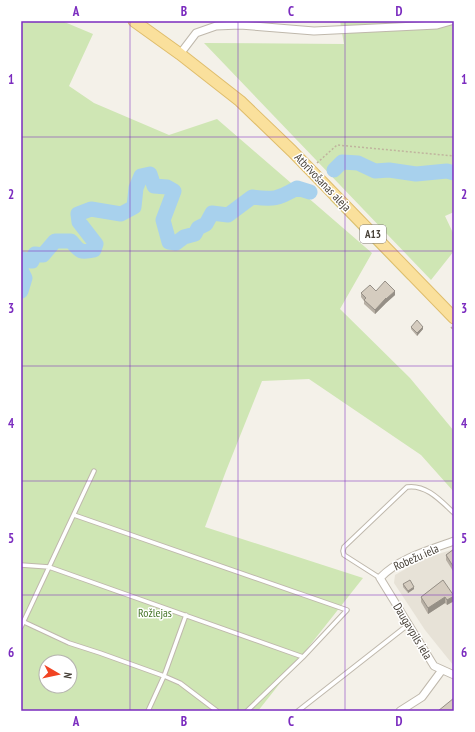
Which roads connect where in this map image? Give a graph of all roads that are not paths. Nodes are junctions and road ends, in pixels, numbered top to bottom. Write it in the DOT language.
graph roads {
  1 [pos="134,21"];
  2 [pos="451,21"];
  3 [pos="180,54"];
  4 [pos="454,318"];
  5 [pos="94,471"];
  6 [pos="454,513"];
  7 [pos="74,515"];
  8 [pos="454,540"];
  9 [pos="21,565"];
  10 [pos="49,567"];
  11 [pos="380,578"];
  12 [pos="186,616"];
  13 [pos="24,622"];
  14 [pos="409,624"];
  15 [pos="21,627"];
  16 [pos="302,657"];
  17 [pos="442,670"];
  18 [pos="454,675"];
  19 [pos="164,676"];
  20 [pos="148,711"];
  21 [pos="217,711"];
  22 [pos="247,711"];
  23 [pos="298,711"];
  24 [pos="400,711"];
  1 -- 3 [label="main road, A13"];
  2 -- 3 [label="street"];
  3 -- 4 [label="main road, Atbrīvošanas aleja / A13"];
  5 -- 7 [label="lane"];
  6 -- 11 [label="lane"];
  7 -- 10 [label="lane"];
  7 -- 16 [label="lane"];
  8 -- 11 [label="street, Robežu iela"];
  9 -- 10 [label="lane"];
  10 -- 12 [label="lane"];
  10 -- 13 [label="lane"];
  11 -- 14 [label="street, Daugavpils iela"];
  12 -- 16 [label="lane"];
  12 -- 19 [label="lane"];
  13 -- 15 [label="lane"];
  13 -- 19 [label="lane"];
  14 -- 17 [label="street, Daugavpils iela"];
  14 -- 23 [label="lane"];
  16 -- 22 [label="lane"];
  17 -- 18 [label="street, Daugavpils iela"];
  17 -- 24 [label="street"];
  19 -- 20 [label="lane"];
  19 -- 21 [label="lane"];
}
